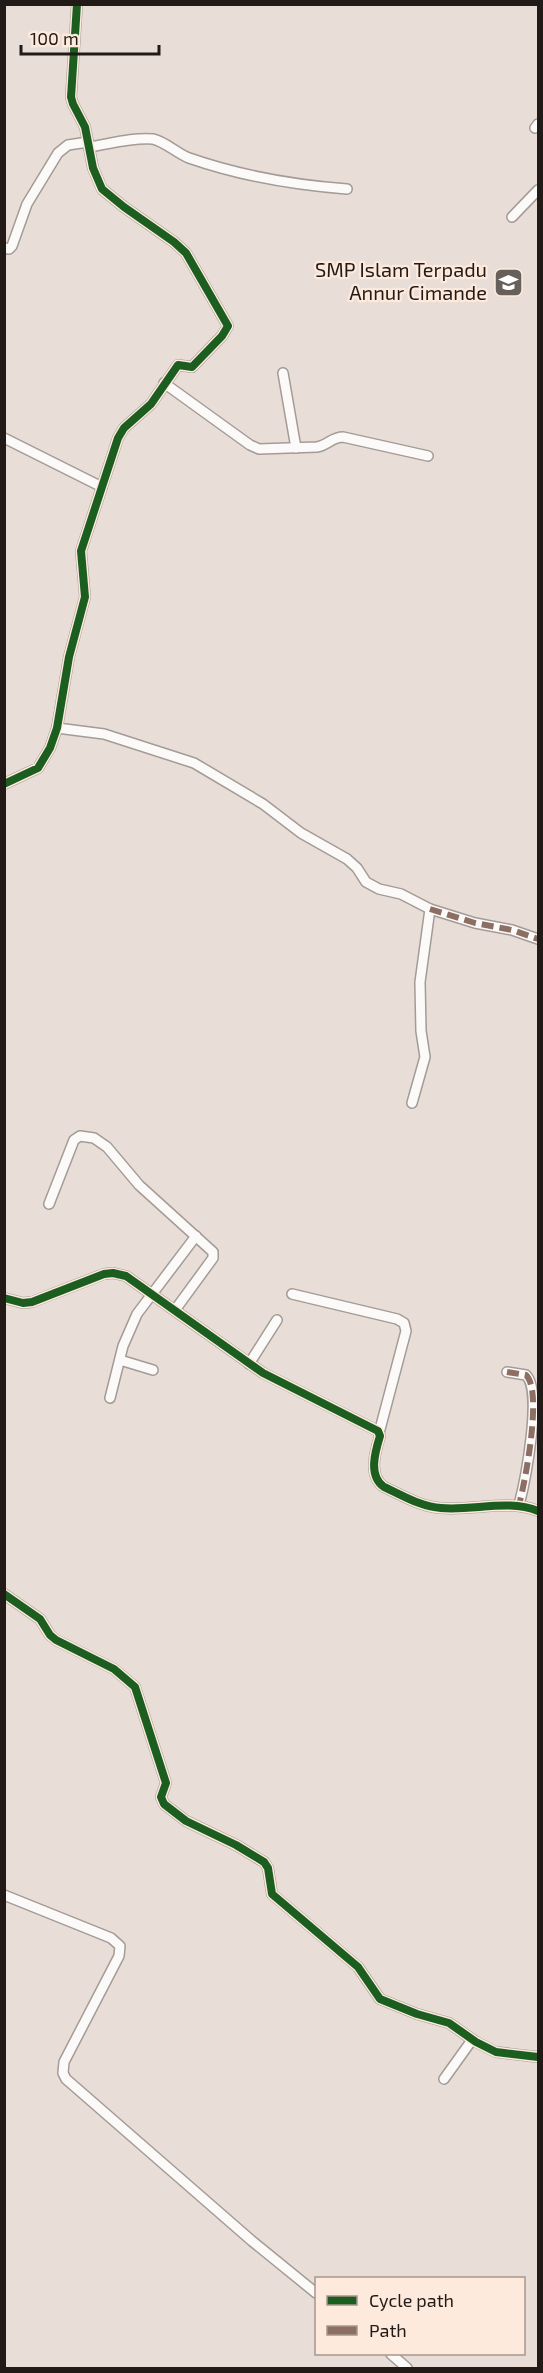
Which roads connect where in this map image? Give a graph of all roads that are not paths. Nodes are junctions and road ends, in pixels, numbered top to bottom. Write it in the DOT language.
graph roads {
  1 [pos="77,4"];
  2 [pos="89,144"];
  3 [pos="347,189"];
  4 [pos="538,190"];
  5 [pos="512,217"];
  6 [pos="4,248"];
  7 [pos="283,373"];
  8 [pos="164,383"];
  9 [pos="4,438"];
  10 [pos="296,448"];
  11 [pos="428,456"];
  12 [pos="102,487"];
  13 [pos="57,728"];
  14 [pos="4,784"];
  15 [pos="430,909"];
  16 [pos="538,939"];
  17 [pos="412,1103"];
  18 [pos="49,1204"];
  19 [pos="196,1236"];
  20 [pos="154,1294"];
  21 [pos="292,1294"];
  22 [pos="4,1298"];
  23 [pos="176,1310"];
  24 [pos="277,1320"];
  25 [pos="120,1360"];
  26 [pos="249,1364"];
  27 [pos="153,1370"];
  28 [pos="507,1372"];
  29 [pos="110,1398"];
  30 [pos="379,1433"];
  31 [pos="519,1506"];
  32 [pos="538,1511"];
  33 [pos="4,1594"];
  34 [pos="4,1895"];
  35 [pos="472,2040"];
  36 [pos="538,2057"];
  37 [pos="444,2079"];
  38 [pos="315,2292"];
  39 [pos="392,2355"];
  40 [pos="407,2368"];
  1 -- 2 [label="street"];
  2 -- 3 [label="street"];
  2 -- 6 [label="street"];
  2 -- 8 [label="street"];
  4 -- 5 [label="street"];
  7 -- 10 [label="street"];
  8 -- 10 [label="street"];
  8 -- 12 [label="street"];
  9 -- 12 [label="street"];
  10 -- 11 [label="street"];
  12 -- 13 [label="street"];
  13 -- 14 [label="street"];
  13 -- 15 [label="street"];
  15 -- 16 [label="street"];
  15 -- 17 [label="street"];
  18 -- 19 [label="street"];
  19 -- 20 [label="street"];
  19 -- 23 [label="street"];
  20 -- 22 [label="street"];
  20 -- 23 [label="street"];
  20 -- 25 [label="street"];
  21 -- 30 [label="street"];
  23 -- 26 [label="street"];
  24 -- 26 [label="street"];
  25 -- 27 [label="street"];
  25 -- 29 [label="street"];
  26 -- 30 [label="street"];
  28 -- 31 [label="street"];
  30 -- 31 [label="street"];
  31 -- 32 [label="street"];
  33 -- 35 [label="street"];
  34 -- 38 [label="street"];
  35 -- 36 [label="street"];
  35 -- 37 [label="street"];
  39 -- 40 [label="street"];
}
